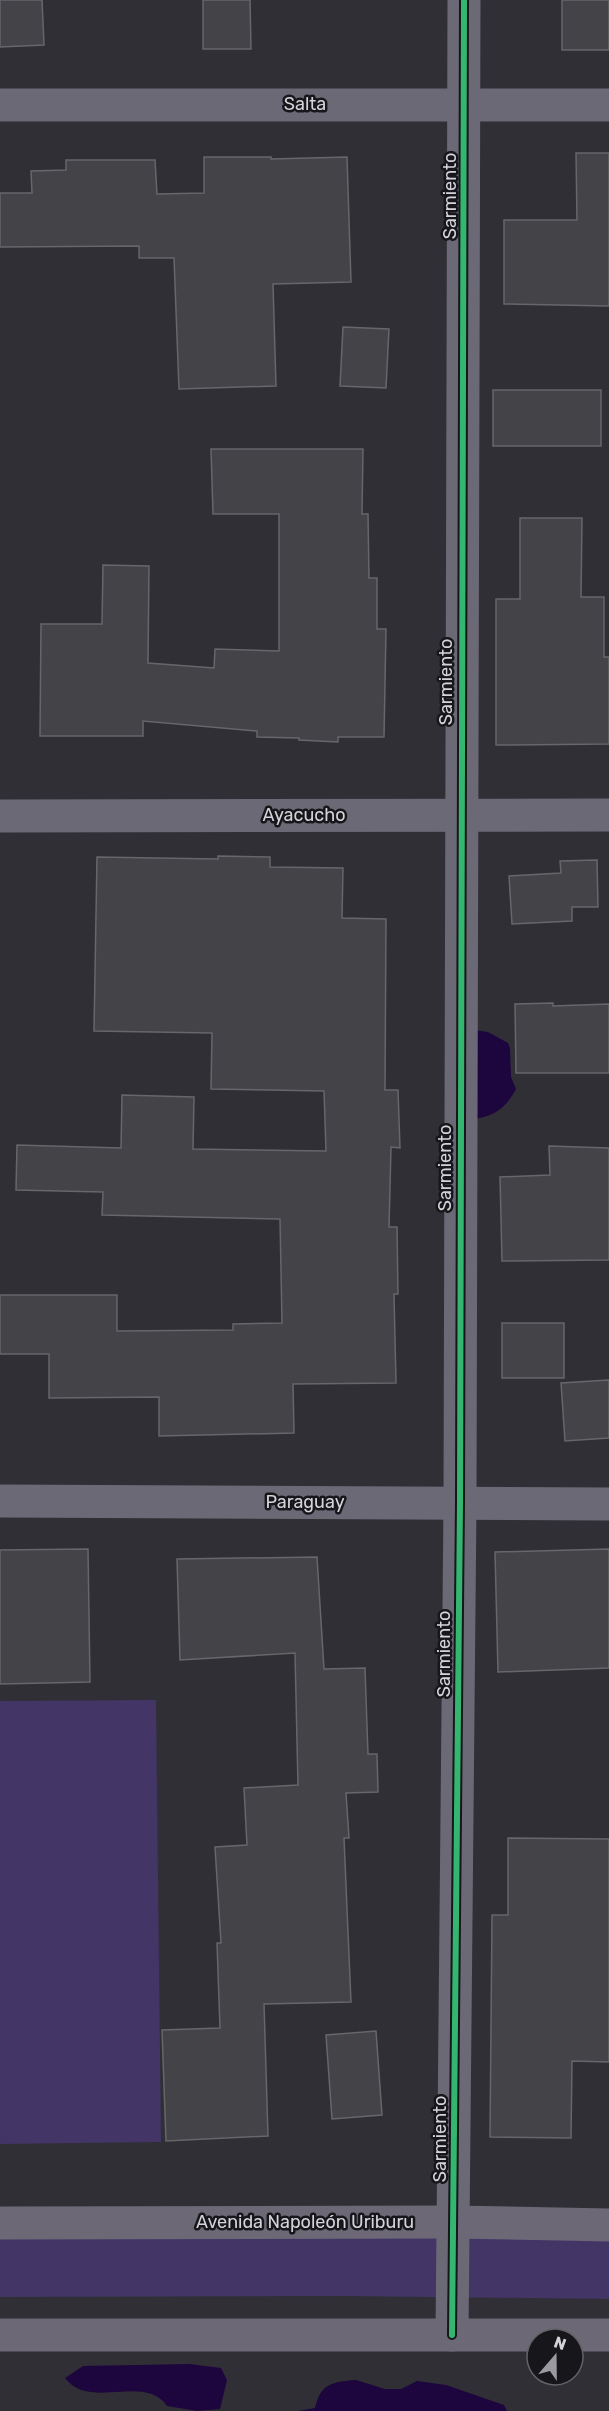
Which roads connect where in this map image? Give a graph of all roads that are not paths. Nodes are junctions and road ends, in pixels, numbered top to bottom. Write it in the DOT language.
graph roads {
  1 [pos="464,0"];
  2 [pos="465,104"];
  3 [pos="0,105"];
  4 [pos="609,105"];
  5 [pos="460,815"];
  6 [pos="609,815"];
  7 [pos="0,816"];
  8 [pos="0,1502"];
  9 [pos="460,1503"];
  10 [pos="609,1504"];
  11 [pos="454,2222"];
  12 [pos="0,2223"];
  13 [pos="609,2225"];
  14 [pos="0,2335"];
  15 [pos="452,2335"];
  16 [pos="609,2335"];
  1 -- 2 [label="street, Sarmiento"];
  2 -- 3 [label="street, Salta"];
  2 -- 4 [label="street, Salta"];
  2 -- 5 [label="street, Sarmiento"];
  5 -- 6 [label="street, Ayacucho"];
  5 -- 7 [label="street, Ayacucho"];
  5 -- 9 [label="street, Sarmiento"];
  8 -- 9 [label="street, Paraguay"];
  9 -- 10 [label="street, Paraguay"];
  9 -- 11 [label="street, Sarmiento"];
  11 -- 12 [label="main road, Avenida Napoleón Uriburu"];
  11 -- 13 [label="main road, Avenida Napoleón Uriburu"];
  11 -- 15 [label="street, Sarmiento"];
  14 -- 15 [label="main road"];
  15 -- 16 [label="main road"];
}
